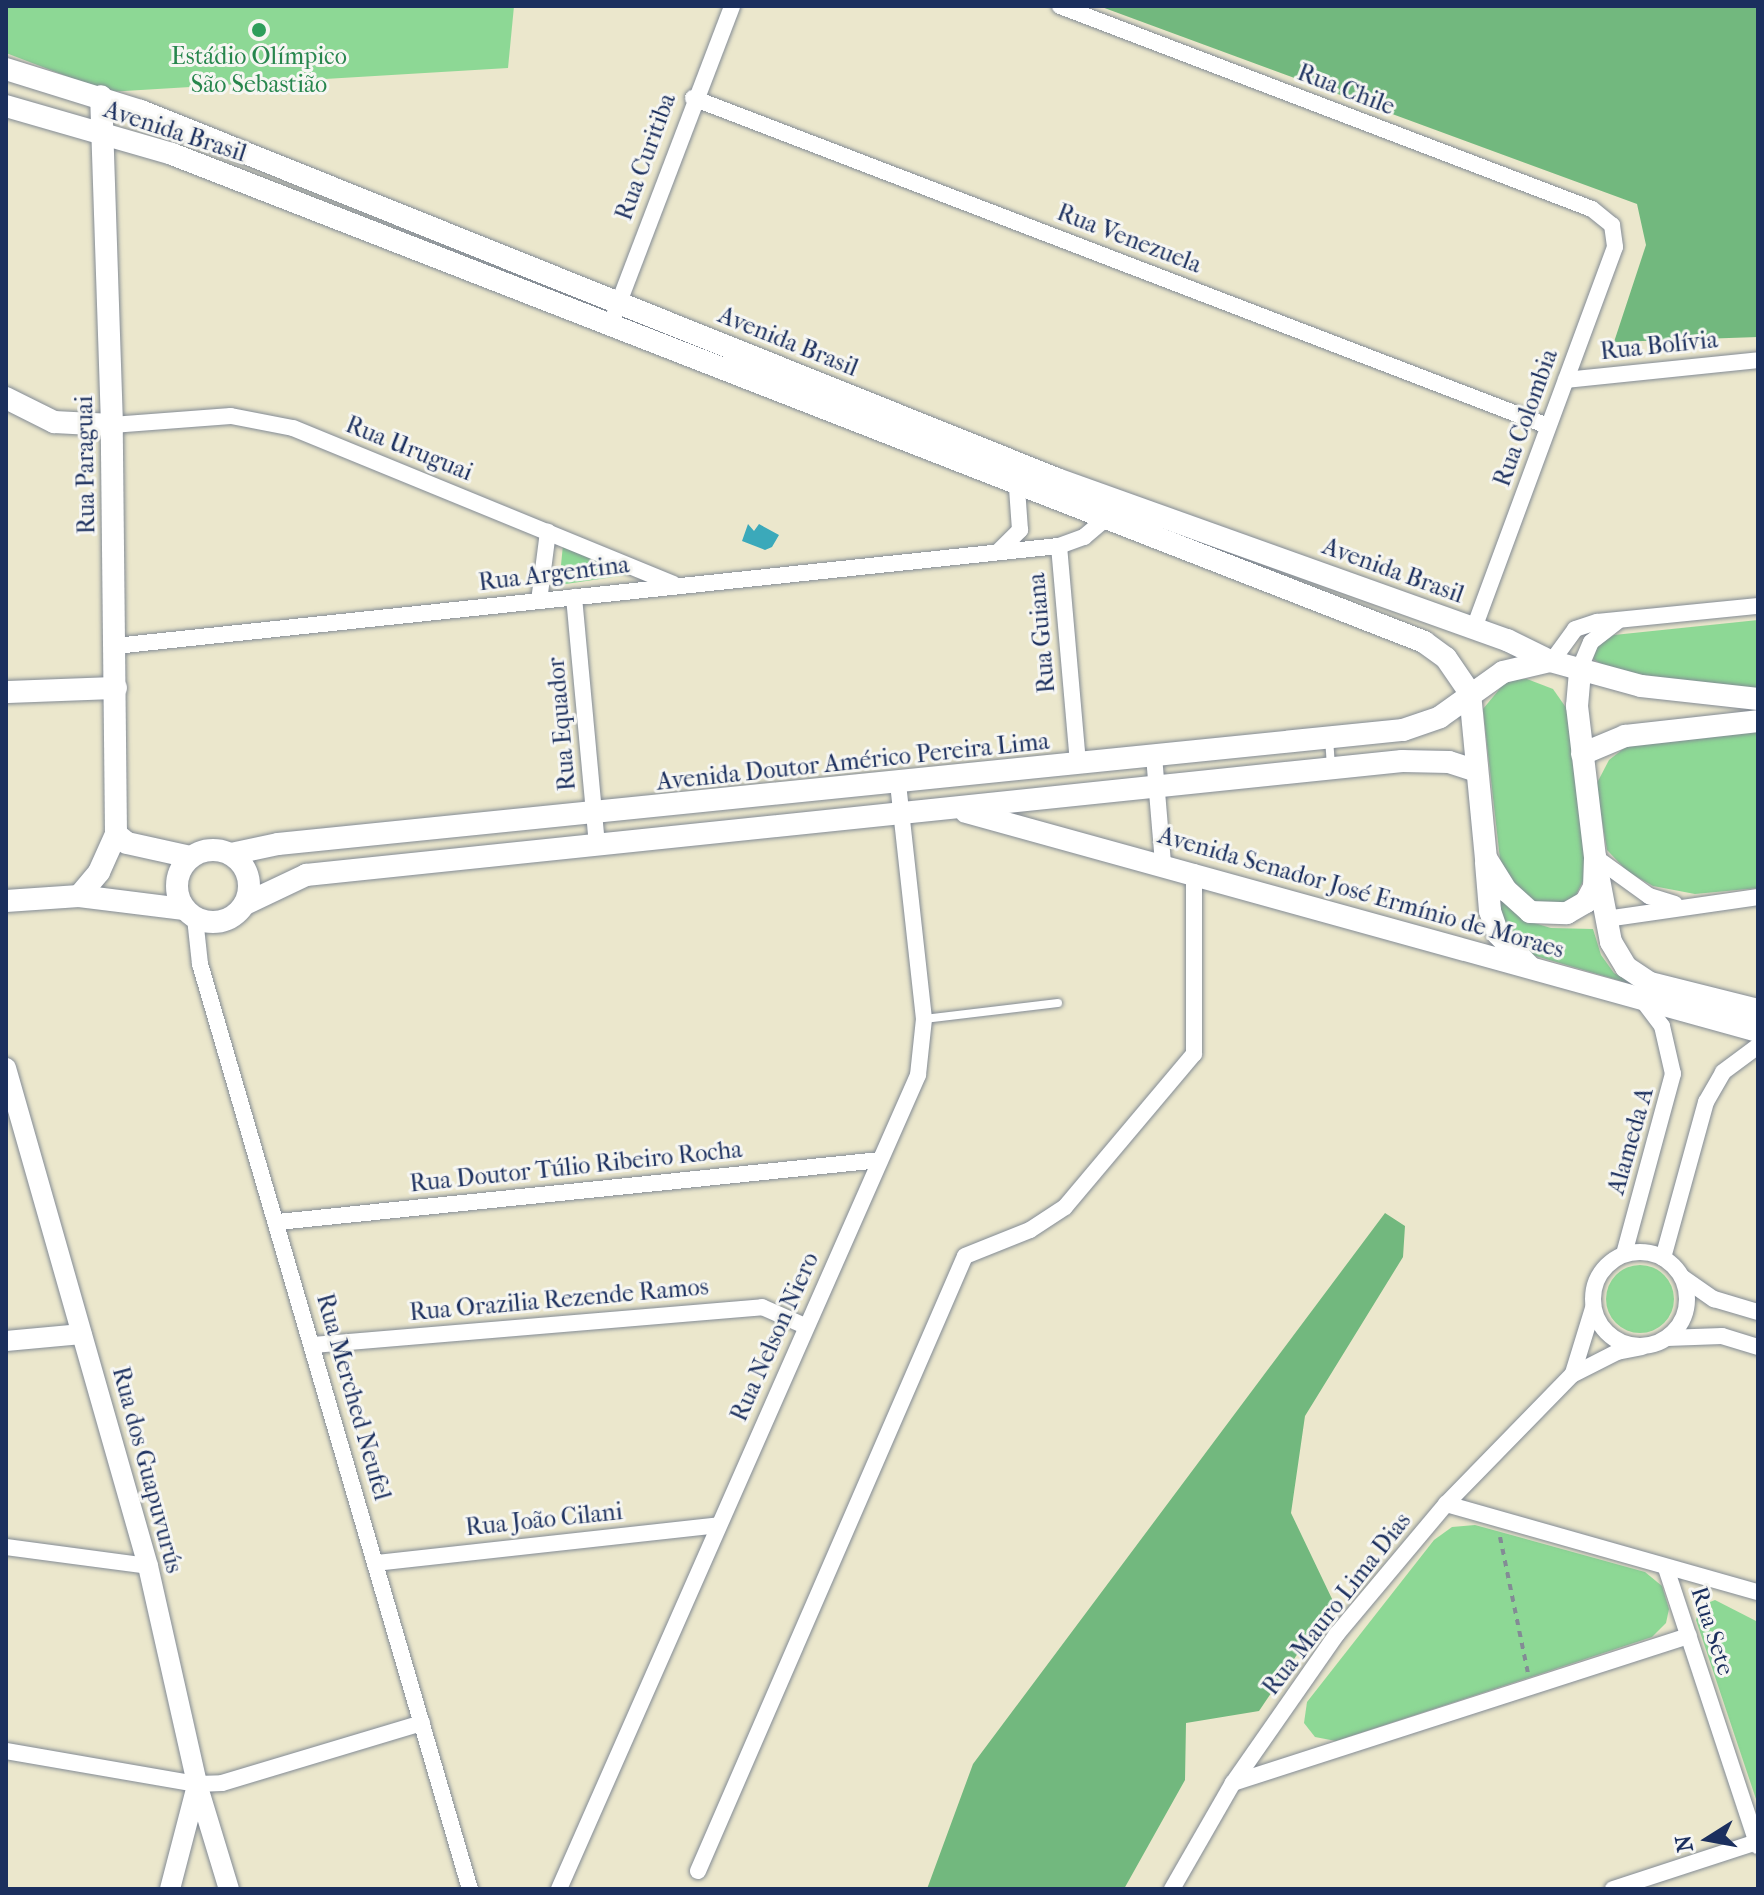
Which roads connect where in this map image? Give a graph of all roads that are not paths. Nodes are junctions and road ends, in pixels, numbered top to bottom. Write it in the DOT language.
graph roads {
  1 [pos="732,6"];
  2 [pos="1060,6"];
  3 [pos="6,69"];
  4 [pos="101,96"];
  5 [pos="693,98"];
  6 [pos="7,107"];
  7 [pos="101,135"];
  8 [pos="1612,225"];
  9 [pos="619,302"];
  10 [pos="610,326"];
  11 [pos="1758,360"];
  12 [pos="1566,380"];
  13 [pos="6,398"];
  14 [pos="112,425"];
  15 [pos="1548,426"];
  16 [pos="1017,488"];
  17 [pos="1112,499"];
  18 [pos="1103,521"];
  19 [pos="548,532"];
  20 [pos="1059,546"];
  21 [pos="999,551"];
  22 [pos="1296,564"];
  23 [pos="675,584"];
  24 [pos="1283,589"];
  25 [pos="574,597"];
  26 [pos="539,601"];
  27 [pos="1758,606"];
  28 [pos="1619,621"];
  29 [pos="1474,628"];
  30 [pos="115,646"];
  31 [pos="1551,661"];
  32 [pos="1580,668"];
  33 [pos="116,688"];
  34 [pos="6,692"];
  35 [pos="1470,693"];
  36 [pos="1758,699"];
  37 [pos="1758,721"];
  38 [pos="1329,738"];
  39 [pos="1247,746"];
  40 [pos="1582,754"];
  41 [pos="1154,756"];
  42 [pos="1078,764"];
  43 [pos="1331,768"];
  44 [pos="1474,770"];
  45 [pos="1250,777"];
  46 [pos="898,783"];
  47 [pos="1157,786"];
  48 [pos="949,808"];
  49 [pos="901,813"];
  50 [pos="594,815"];
  51 [pos="116,834"];
  52 [pos="597,846"];
  53 [pos="231,854"];
  54 [pos="190,857"];
  55 [pos="1595,857"];
  56 [pos="1486,858"];
  57 [pos="1163,863"];
  58 [pos="1194,872"];
  59 [pos="79,896"];
  60 [pos="1758,897"];
  61 [pos="6,901"];
  62 [pos="245,904"];
  63 [pos="1681,906"];
  64 [pos="189,914"];
  65 [pos="1549,916"];
  66 [pos="1606,919"];
  67 [pos="1532,969"];
  68 [pos="1642,999"];
  69 [pos="1058,1003"];
  70 [pos="1758,1010"];
  71 [pos="924,1019"];
  72 [pos="1758,1031"];
  73 [pos="1758,1046"];
  74 [pos="6,1068"];
  75 [pos="13,1105"];
  76 [pos="880,1160"];
  77 [pos="278,1222"];
  78 [pos="1624,1254"];
  79 [pos="1663,1258"];
  80 [pos="1682,1277"];
  81 [pos="1593,1308"];
  82 [pos="1758,1312"];
  83 [pos="805,1326"];
  84 [pos="82,1334"];
  85 [pos="1667,1338"];
  86 [pos="6,1341"];
  87 [pos="313,1345"];
  88 [pos="1642,1347"];
  89 [pos="1758,1347"];
  90 [pos="1572,1375"];
  91 [pos="1446,1504"];
  92 [pos="718,1525"];
  93 [pos="6,1547"];
  94 [pos="376,1563"];
  95 [pos="148,1566"];
  96 [pos="1666,1568"];
  97 [pos="1735,1587"];
  98 [pos="1758,1592"];
  99 [pos="1758,1603"];
  100 [pos="1689,1636"];
  101 [pos="422,1723"];
  102 [pos="6,1751"];
  103 [pos="1233,1783"];
  104 [pos="197,1784"];
  105 [pos="1757,1844"];
  106 [pos="698,1871"];
  107 [pos="170,1889"];
  108 [pos="229,1889"];
  109 [pos="470,1889"];
  110 [pos="559,1889"];
  111 [pos="1172,1889"];
  112 [pos="1613,1889"];
  1 -- 5 [label="street, Rua Curitiba"];
  2 -- 8 [label="street, Rua Chile"];
  3 -- 4 [label="main road, Avenida Brasil"];
  4 -- 7 [label="main road, Rua Paraguai"];
  4 -- 9 [label="main road, Avenida Brasil"];
  5 -- 9 [label="street, Rua Curitiba"];
  5 -- 15 [label="street, Rua Venezuela"];
  6 -- 7 [label="main road, Avenida Brasil"];
  7 -- 10 [label="main road, Avenida Brasil"];
  7 -- 14 [label="main road, Rua Paraguai"];
  8 -- 12 [label="street, Rua Colombia"];
  9 -- 10 [label="street, Rua Curitiba"];
  9 -- 17 [label="main road, Avenida Brasil"];
  10 -- 16 [label="main road, Avenida Brasil"];
  11 -- 12 [label="street, Rua Bolívia"];
  12 -- 15 [label="street, Rua Colombia"];
  13 -- 14 [label="main road"];
  14 -- 19 [label="street, Rua Uruguai"];
  14 -- 30 [label="main road, Rua Paraguai"];
  15 -- 29 [label="street, Rua Colombia"];
  16 -- 18 [label="main road, Avenida Brasil"];
  16 -- 21 [label="street"];
  17 -- 18 [label="street"];
  17 -- 22 [label="main road, Avenida Brasil"];
  18 -- 20 [label="street, Rua Argentina"];
  18 -- 24 [label="main road, Avenida Brasil"];
  19 -- 23 [label="street, Rua Uruguai"];
  19 -- 26 [label="street"];
  20 -- 21 [label="street, Rua Argentina"];
  20 -- 42 [label="street, Rua Guiana"];
  21 -- 23 [label="street, Rua Argentina"];
  22 -- 24 [label="main road"];
  22 -- 29 [label="main road, Avenida Brasil"];
  23 -- 25 [label="street, Rua Argentina"];
  24 -- 35 [label="main road, Avenida Brasil"];
  25 -- 26 [label="street, Rua Argentina"];
  25 -- 50 [label="street, Rua Equador"];
  26 -- 30 [label="street, Rua Argentina"];
  27 -- 28 [label="street"];
  28 -- 31 [label="street"];
  28 -- 32 [label="street"];
  29 -- 31 [label="main road, Avenida Brasil"];
  30 -- 33 [label="main road, Rua Paraguai"];
  31 -- 32 [label="main road, Avenida Brasil"];
  31 -- 35 [label="main road, Avenida Doutor Américo Pereira Lima"];
  32 -- 36 [label="main road, Avenida Brasil"];
  32 -- 40 [label="main road"];
  33 -- 34 [label="main road"];
  33 -- 51 [label="main road, Rua Paraguai"];
  35 -- 38 [label="main road, Avenida Doutor Américo Pereira Lima"];
  35 -- 44 [label="main road"];
  37 -- 40 [label="main road"];
  38 -- 39 [label="main road, Avenida Doutor Américo Pereira Lima"];
  38 -- 43 [label="lane"];
  39 -- 41 [label="main road, Avenida Doutor Américo Pereira Lima"];
  39 -- 45 [label="main road"];
  40 -- 55 [label="main road"];
  41 -- 42 [label="main road, Avenida Doutor Américo Pereira Lima"];
  41 -- 47 [label="street"];
  42 -- 46 [label="main road, Avenida Doutor Américo Pereira Lima"];
  43 -- 44 [label="main road"];
  43 -- 45 [label="main road"];
  44 -- 56 [label="main road"];
  45 -- 47 [label="main road"];
  46 -- 49 [label="street, Rua Nelson Niero"];
  46 -- 50 [label="main road, Avenida Doutor Américo Pereira Lima"];
  47 -- 48 [label="main road"];
  47 -- 57 [label="street"];
  48 -- 49 [label="main road"];
  48 -- 57 [label="main road, Avenida Senador José Ermínio de Moraes"];
  49 -- 52 [label="main road"];
  49 -- 71 [label="street, Rua Nelson Niero"];
  50 -- 52 [label="street, Rua Equador"];
  50 -- 53 [label="main road, Avenida Doutor Américo Pereira Lima"];
  51 -- 54 [label="main road"];
  51 -- 59 [label="main road, Rua Paraguai"];
  52 -- 62 [label="main road"];
  53 -- 54 [label="main road"];
  53 -- 62 [label="main road"];
  54 -- 64 [label="main road"];
  55 -- 63 [label="street"];
  55 -- 65 [label="main road"];
  55 -- 66 [label="main road"];
  56 -- 65 [label="main road"];
  56 -- 67 [label="main road"];
  57 -- 58 [label="main road, Avenida Senador José Ermínio de Moraes"];
  58 -- 67 [label="main road, Avenida Senador José Ermínio de Moraes"];
  58 -- 106 [label="street"];
  59 -- 61 [label="main road"];
  59 -- 64 [label="main road"];
  60 -- 63 [label="street"];
  62 -- 64 [label="main road"];
  63 -- 66 [label="street"];
  64 -- 77 [label="street, Rua Merched Neufel"];
  65 -- 66 [label="main road"];
  66 -- 70 [label="main road"];
  67 -- 68 [label="main road, Avenida Senador José Ermínio de Moraes"];
  68 -- 72 [label="main road, Avenida Senador José Ermínio de Moraes"];
  68 -- 78 [label="street, Alameda A"];
  69 -- 71 [label="lane"];
  71 -- 76 [label="street, Rua Nelson Niero"];
  73 -- 79 [label="street"];
  74 -- 75 [label="street, Rua dos Guapuvurús"];
  75 -- 84 [label="street, Rua dos Guapuvurús"];
  76 -- 77 [label="street, Rua Doutor Túlio Ribeiro Rocha"];
  76 -- 83 [label="street, Rua Nelson Niero"];
  77 -- 87 [label="street, Rua Merched Neufel"];
  78 -- 79 [label="street"];
  78 -- 81 [label="street"];
  79 -- 80 [label="street"];
  80 -- 82 [label="street"];
  80 -- 85 [label="street"];
  81 -- 88 [label="street"];
  81 -- 90 [label="street"];
  83 -- 87 [label="street, Rua Orazilia Rezende Ramos"];
  83 -- 92 [label="street, Rua Nelson Niero"];
  84 -- 86 [label="street"];
  84 -- 95 [label="street, Rua dos Guapuvurús"];
  85 -- 88 [label="street"];
  85 -- 89 [label="street"];
  87 -- 94 [label="street, Rua Merched Neufel"];
  88 -- 90 [label="street"];
  90 -- 91 [label="street, Rua Mauro Lima Dias"];
  91 -- 96 [label="street"];
  91 -- 103 [label="street, Rua Mauro Lima Dias"];
  92 -- 94 [label="street, Rua João Cilani"];
  92 -- 110 [label="street, Rua Nelson Niero"];
  93 -- 95 [label="street"];
  94 -- 101 [label="street, Rua Merched Neufel"];
  95 -- 104 [label="street, Rua dos Guapuvurús"];
  96 -- 97 [label="street"];
  96 -- 100 [label="street, Rua Sete"];
  97 -- 98 [label="street"];
  97 -- 99 [label="street"];
  100 -- 103 [label="street"];
  100 -- 105 [label="street, Rua Sete"];
  101 -- 104 [label="street"];
  101 -- 109 [label="street, Rua Merched Neufel"];
  102 -- 104 [label="street"];
  103 -- 111 [label="street, Rua Mauro Lima Dias"];
  104 -- 107 [label="street"];
  104 -- 108 [label="street, Rua dos Guapuvurús"];
  105 -- 112 [label="street"];
}
